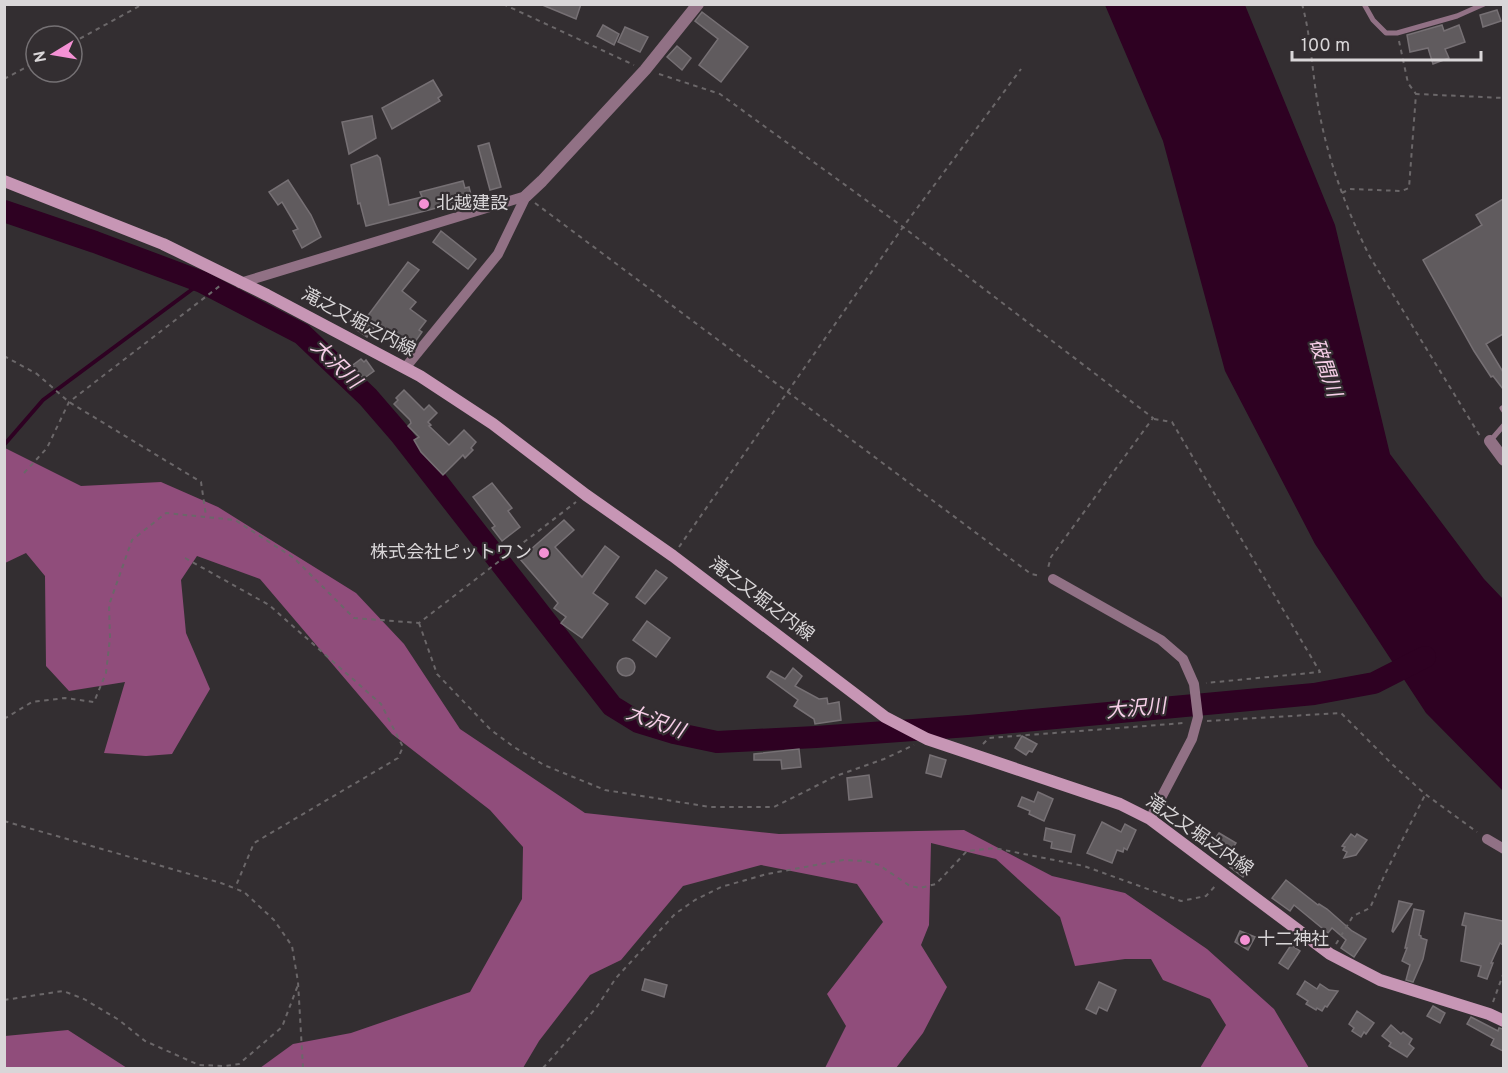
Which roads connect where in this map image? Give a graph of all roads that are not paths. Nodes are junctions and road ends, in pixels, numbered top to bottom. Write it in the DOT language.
graph roads {
  1 [pos="698,4"];
  2 [pos="1365,4"];
  3 [pos="1484,4"];
  4 [pos="4,182"];
  5 [pos="526,196"];
  6 [pos="236,281"];
  7 [pos="405,368"];
  8 [pos="1503,425"];
  9 [pos="1490,441"];
  10 [pos="1503,460"];
  11 [pos="1053,579"];
  12 [pos="1150,819"];
  13 [pos="1487,839"];
  14 [pos="1503,849"];
  15 [pos="1503,1021"];
  1 -- 5 [label="street"];
  2 -- 3 [label="lane"];
  4 -- 6 [label="main road, 滝之又堀之内線"];
  5 -- 6 [label="street"];
  5 -- 7 [label="street"];
  6 -- 7 [label="main road, 滝之又堀之内線"];
  7 -- 12 [label="main road, 滝之又堀之内線"];
  8 -- 9 [label="lane"];
  9 -- 10 [label="street"];
  11 -- 12 [label="street"];
  12 -- 15 [label="main road, 滝之又堀之内線"];
  13 -- 14 [label="street"];
}
